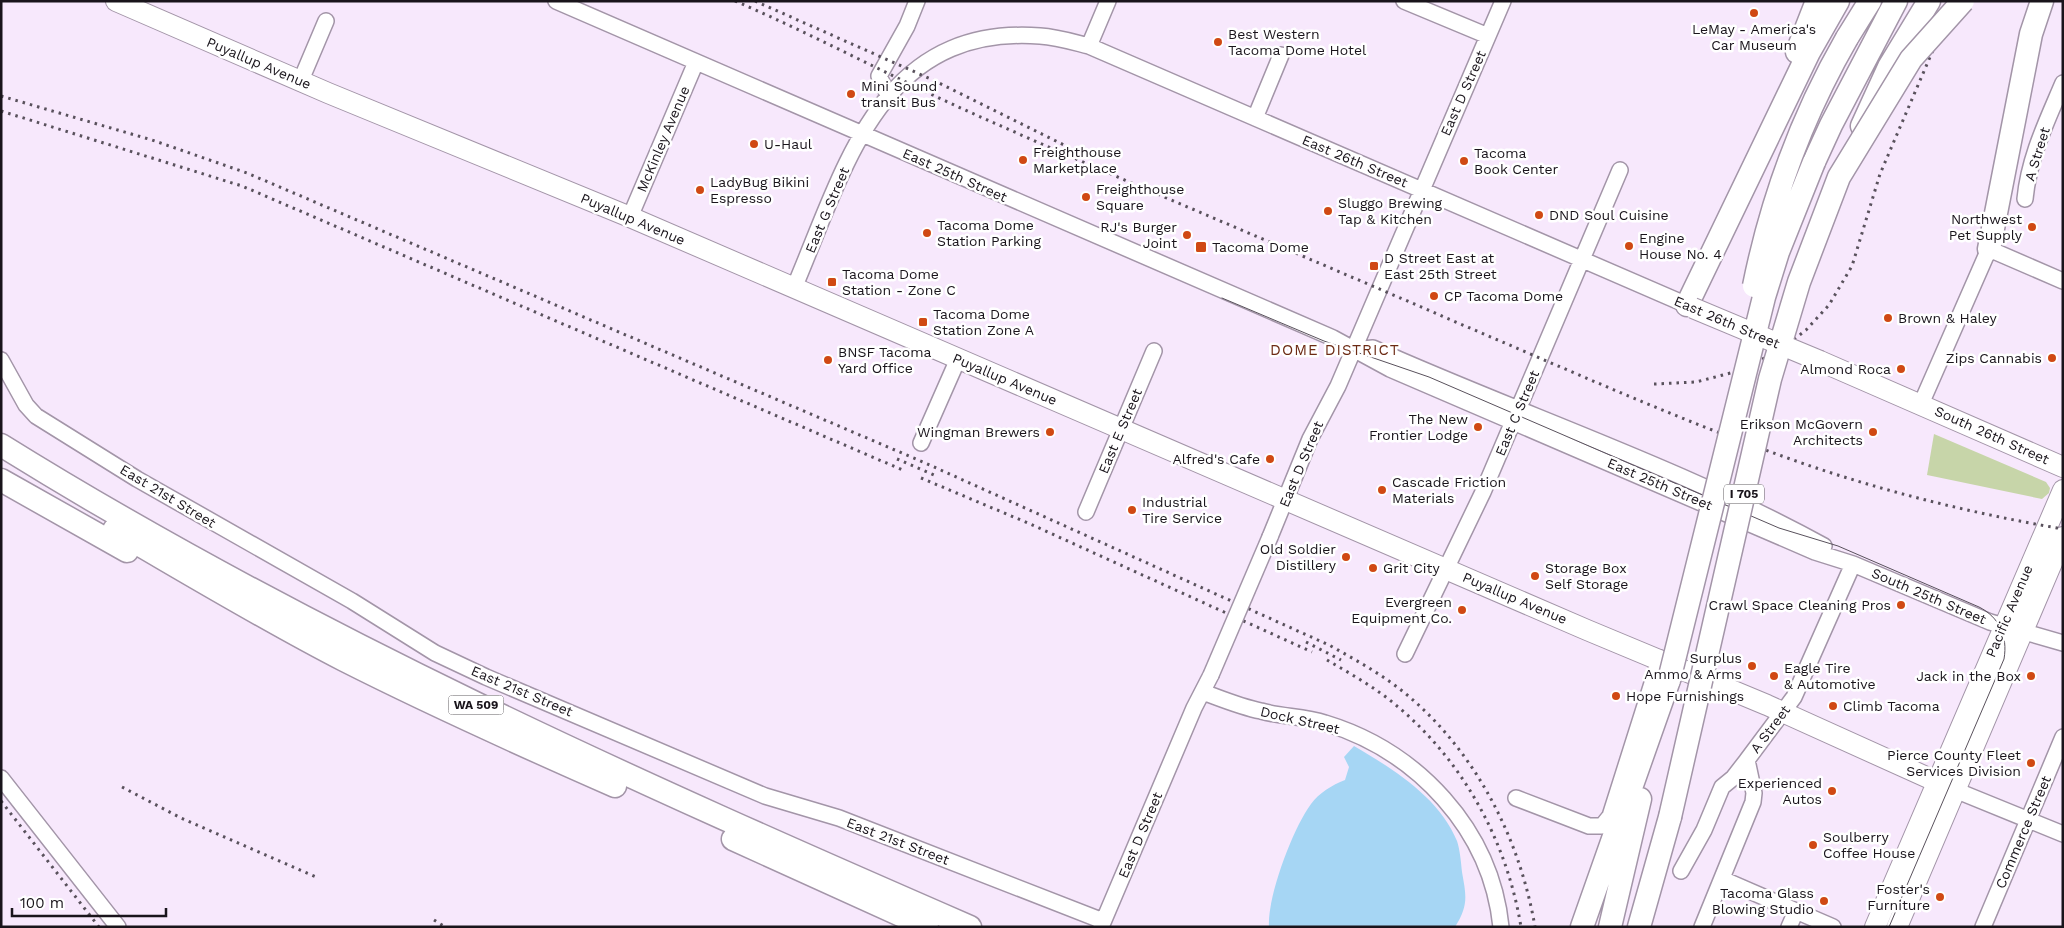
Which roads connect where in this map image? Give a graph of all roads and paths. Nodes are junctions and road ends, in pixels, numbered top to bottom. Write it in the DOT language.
graph roads {
  1 [pos="116,1"];
  2 [pos="556,1"];
  3 [pos="917,1"];
  4 [pos="1108,1"];
  5 [pos="1404,1"];
  6 [pos="1503,1"];
  7 [pos="1817,1"];
  8 [pos="1838,1"];
  9 [pos="1870,1"];
  10 [pos="1896,1"];
  11 [pos="1929,1"];
  12 [pos="1963,1"];
  13 [pos="2042,1"];
  14 [pos="139,6"];
  15 [pos="326,21"];
  16 [pos="1488,36"];
  17 [pos="1089,46"];
  18 [pos="1281,55"];
  19 [pos="696,62"];
  20 [pos="300,80"];
  21 [pos="2061,91"];
  22 [pos="888,95"];
  23 [pos="1255,118"];
  24 [pos="862,133"];
  25 [pos="1761,152"];
  26 [pos="1620,170"];
  27 [pos="1839,177"];
  28 [pos="1421,188"];
  29 [pos="2025,199"];
  30 [pos="630,217"];
  31 [pos="1989,249"];
  32 [pos="1583,259"];
  33 [pos="2063,281"];
  34 [pos="794,288"];
  35 [pos="1690,306"];
  36 [pos="1353,350"];
  37 [pos="1154,351"];
  38 [pos="958,359"];
  39 [pos="1,360"];
  40 [pos="1921,404"];
  41 [pos="1516,415"];
  42 [pos="1121,428"];
  43 [pos="921,443"];
  44 [pos="1,445"];
  45 [pos="1724,456"];
  46 [pos="1,463"];
  47 [pos="2063,467"];
  48 [pos="1,480"];
  49 [pos="2063,490"];
  50 [pos="1285,499"];
  51 [pos="1086,512"];
  52 [pos="2063,537"];
  53 [pos="1852,564"];
  54 [pos="1447,569"];
  55 [pos="238,603"];
  56 [pos="2003,626"];
  57 [pos="2023,630"];
  58 [pos="2063,643"];
  59 [pos="1405,654"];
  60 [pos="1660,658"];
  61 [pos="1669,680"];
  62 [pos="1203,692"];
  63 [pos="1782,712"];
  64 [pos="2063,737"];
  65 [pos="1747,760"];
  66 [pos="1,778"];
  67 [pos="1937,781"];
  68 [pos="1956,790"];
  69 [pos="1516,798"];
  70 [pos="1670,817"];
  71 [pos="2028,820"];
  72 [pos="2063,834"];
  73 [pos="1681,872"];
  74 [pos="1722,879"];
  75 [pos="1796,911"];
  76 [pos="1104,919"];
  77 [pos="118,927"];
  78 [pos="927,927"];
  79 [pos="970,927"];
  80 [pos="1501,927"];
  81 [pos="1582,927"];
  82 [pos="1610,927"];
  83 [pos="1639,927"];
  84 [pos="1651,927"];
  85 [pos="1702,927"];
  86 [pos="1789,927"];
  87 [pos="1833,927"];
  88 [pos="1875,927"];
  89 [pos="1897,927"];
  90 [pos="1983,927"];
  1 -- 14 [label="main road, Puyallup Avenue"];
  2 -- 19 [label="street, East 25th Street"];
  3 -- 22 [label="street"];
  4 -- 17 [label="street"];
  5 -- 16 [label="street"];
  6 -- 16 [label="street, East D Street"];
  7 -- 25 [label="highway"];
  8 -- 25 [label="highway"];
  9 -- 45 [label="highway, I 705, bridge"];
  10 -- 45 [label="highway, bridge"];
  11 -- 27 [label="highway, bridge"];
  12 -- 27 [label="highway, bridge"];
  13 -- 31 [label="highway"];
  14 -- 20 [label="main road, Puyallup Avenue"];
  15 -- 20 [label="street"];
  16 -- 28 [label="street, East D Street"];
  17 -- 22 [label="street, East 26th Street"];
  17 -- 23 [label="street, East 26th Street"];
  18 -- 23 [label="street"];
  19 -- 24 [label="street, East 25th Street"];
  19 -- 30 [label="street, McKinley Avenue"];
  20 -- 30 [label="main road, Puyallup Avenue"];
  21 -- 29 [label="street, A Street"];
  22 -- 24 [label="street, East 26th Street"];
  23 -- 28 [label="street, East 26th Street"];
  24 -- 34 [label="street, East G Street"];
  24 -- 36 [label="street, East 25th Street"];
  25 -- 35 [label="highway"];
  26 -- 32 [label="street, East C Street"];
  27 -- 70 [label="highway, I 705, bridge"];
  28 -- 32 [label="street, East 26th Street"];
  28 -- 36 [label="street, East D Street"];
  30 -- 34 [label="main road, Puyallup Avenue"];
  31 -- 33 [label="street"];
  31 -- 40 [label="street"];
  32 -- 35 [label="street, East 26th Street"];
  32 -- 41 [label="street, East C Street"];
  34 -- 38 [label="main road, Puyallup Avenue"];
  35 -- 40 [label="main road, East 26th Street, bridge"];
  36 -- 41 [label="street, East 25th Street"];
  36 -- 50 [label="street, East D Street"];
  37 -- 42 [label="street, East E Street"];
  38 -- 42 [label="main road, Puyallup Avenue"];
  38 -- 43 [label="street"];
  39 -- 76 [label="street, East 21st Street"];
  40 -- 47 [label="main road, South 26th Street"];
  41 -- 53 [label="street, East 25th Street"];
  41 -- 54 [label="street, East C Street"];
  42 -- 50 [label="main road, Puyallup Avenue"];
  42 -- 51 [label="street, East E Street"];
  44 -- 79 [label="highway, WA 509"];
  45 -- 61 [label="highway, I 705, bridge"];
  46 -- 55 [label="highway, WA 509"];
  48 -- 55 [label="highway"];
  49 -- 56 [label="main road, Pacific Avenue"];
  50 -- 54 [label="main road, Puyallup Avenue"];
  50 -- 62 [label="street, East D Street, bridge"];
  52 -- 57 [label="main road, Pacific Avenue"];
  53 -- 56 [label="street, South 25th Street"];
  53 -- 63 [label="street, A Street"];
  54 -- 59 [label="street, East C Street"];
  54 -- 60 [label="main road, Puyallup Avenue"];
  55 -- 78 [label="highway, WA 509"];
  56 -- 57 [label="street, South 25th Street"];
  56 -- 67 [label="main road, Pacific Avenue"];
  57 -- 58 [label="street, South 25th Street"];
  57 -- 68 [label="main road, Pacific Avenue"];
  60 -- 63 [label="main road, Puyallup Avenue"];
  60 -- 69 [label="street"];
  61 -- 81 [label="highway"];
  61 -- 82 [label="highway, I 705"];
  62 -- 76 [label="street, East D Street"];
  62 -- 80 [label="street, Dock Street"];
  63 -- 65 [label="street, A Street"];
  63 -- 67 [label="main road, Puyallup Avenue"];
  64 -- 71 [label="street, Commerce Street"];
  65 -- 73 [label="street"];
  65 -- 74 [label="street, A Street"];
  66 -- 77 [label="street"];
  67 -- 68 [label="main road, Puyallup Avenue"];
  67 -- 88 [label="main road, Pacific Avenue"];
  68 -- 71 [label="street"];
  68 -- 89 [label="main road, Pacific Avenue"];
  70 -- 83 [label="highway, I 705"];
  70 -- 84 [label="highway"];
  71 -- 72 [label="street"];
  71 -- 90 [label="street, Commerce Street"];
  74 -- 75 [label="street"];
  74 -- 85 [label="street, A Street"];
  75 -- 86 [label="street"];
  75 -- 87 [label="street"];
}
